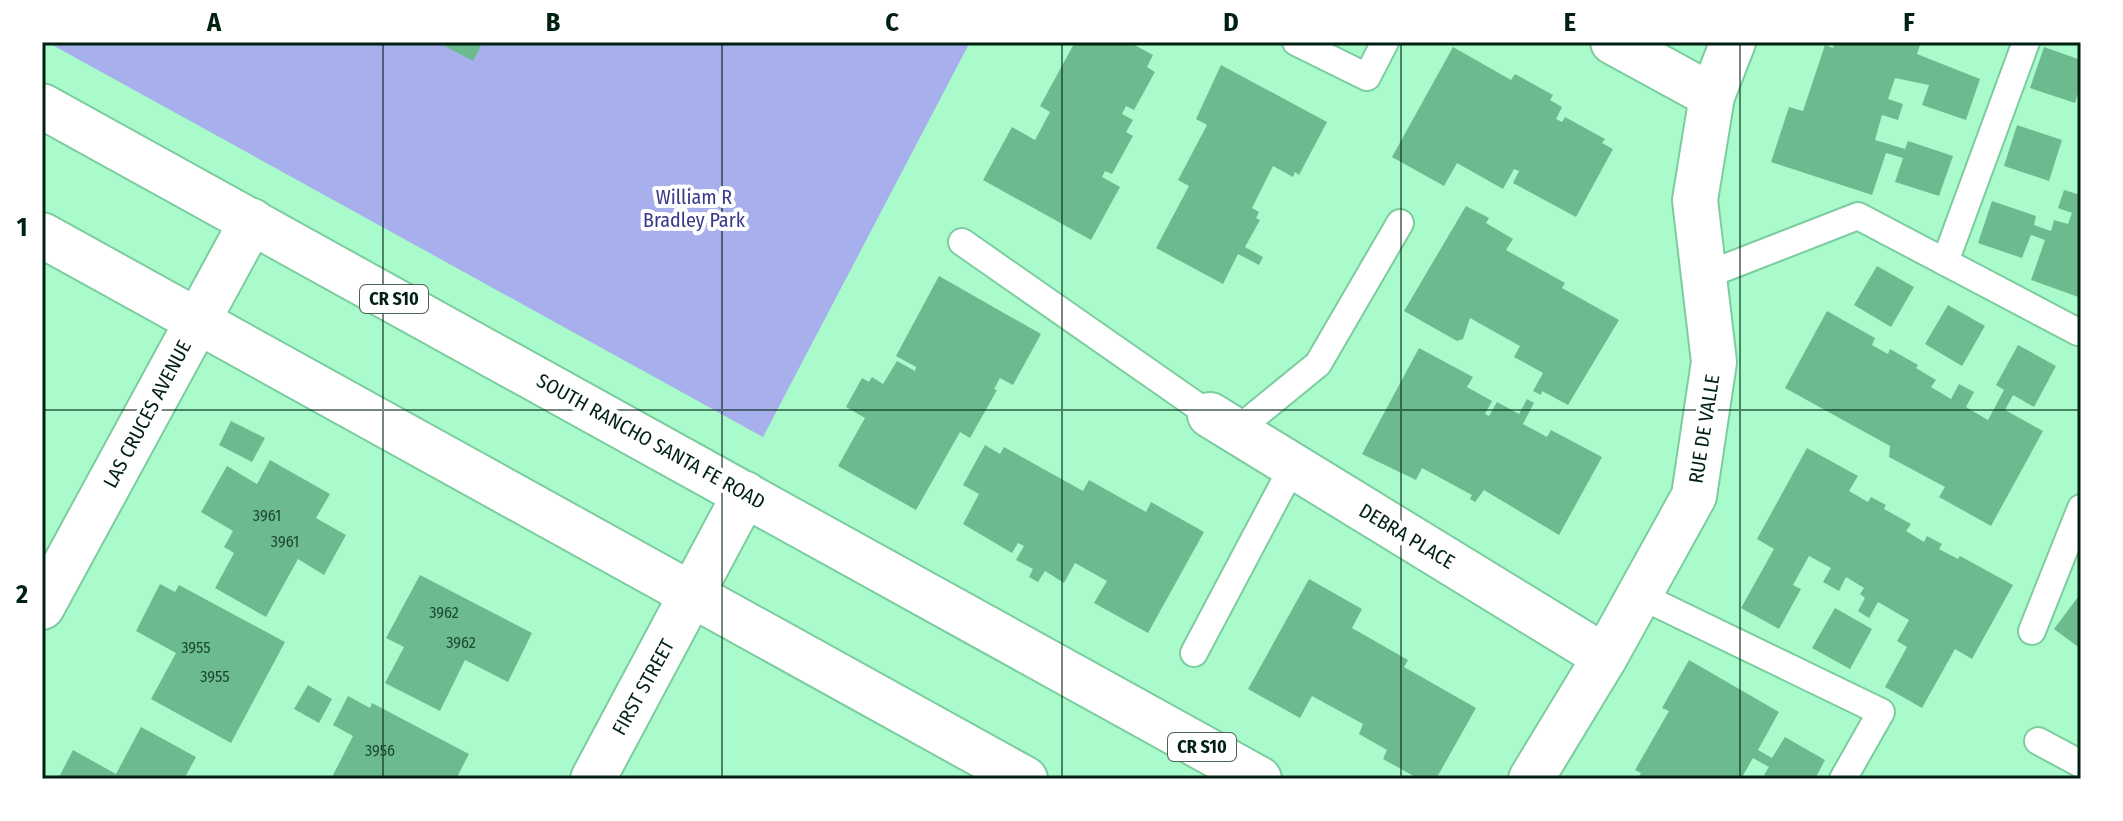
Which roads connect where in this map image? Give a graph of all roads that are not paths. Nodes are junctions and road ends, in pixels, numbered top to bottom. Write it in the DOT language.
graph roads {
  1 [pos="1296,42"];
  2 [pos="1385,42"];
  3 [pos="1613,42"];
  4 [pos="1733,42"];
  5 [pos="2026,42"];
  6 [pos="1712,96"];
  7 [pos="42,106"];
  8 [pos="252,221"];
  9 [pos="1400,223"];
  10 [pos="42,235"];
  11 [pos="962,242"];
  12 [pos="1945,262"];
  13 [pos="1704,276"];
  14 [pos="197,321"];
  15 [pos="2078,332"];
  16 [pos="1223,423"];
  17 [pos="1293,466"];
  18 [pos="745,494"];
  19 [pos="2081,508"];
  20 [pos="691,594"];
  21 [pos="1639,595"];
  22 [pos="42,607"];
  23 [pos="2032,631"];
  24 [pos="1194,653"];
  25 [pos="1605,657"];
  26 [pos="2038,741"];
  27 [pos="2081,764"];
  28 [pos="593,779"];
  29 [pos="1025,779"];
  30 [pos="1259,779"];
  31 [pos="1531,779"];
  32 [pos="1843,779"];
  1 -- 2 [label="lane"];
  3 -- 6 [label="main road"];
  4 -- 6 [label="main road, RUE DE VALLE"];
  5 -- 12 [label="lane"];
  6 -- 13 [label="main road, RUE DE VALLE"];
  7 -- 8 [label="main road, SOUTH RANCHO SANTA FE ROAD / CR S10"];
  8 -- 14 [label="main road, LAS CRUCES AVENUE"];
  8 -- 18 [label="main road, SOUTH RANCHO SANTA FE ROAD / CR S10"];
  9 -- 16 [label="lane"];
  10 -- 14 [label="main road"];
  11 -- 16 [label="lane"];
  12 -- 13 [label="lane"];
  12 -- 15 [label="lane"];
  13 -- 21 [label="main road, RUE DE VALLE"];
  14 -- 20 [label="main road"];
  14 -- 22 [label="main road, LAS CRUCES AVENUE"];
  16 -- 17 [label="main road, DEBRA PLACE"];
  17 -- 24 [label="lane"];
  17 -- 25 [label="main road, DEBRA PLACE"];
  18 -- 20 [label="main road, FIRST STREET"];
  18 -- 30 [label="main road, SOUTH RANCHO SANTA FE ROAD / CR S10"];
  19 -- 23 [label="lane"];
  20 -- 28 [label="main road, FIRST STREET"];
  20 -- 29 [label="main road"];
  21 -- 25 [label="main road, RUE DE VALLE"];
  21 -- 32 [label="lane"];
  25 -- 31 [label="main road, RUE DE VALLE"];
  26 -- 27 [label="lane"];
}
